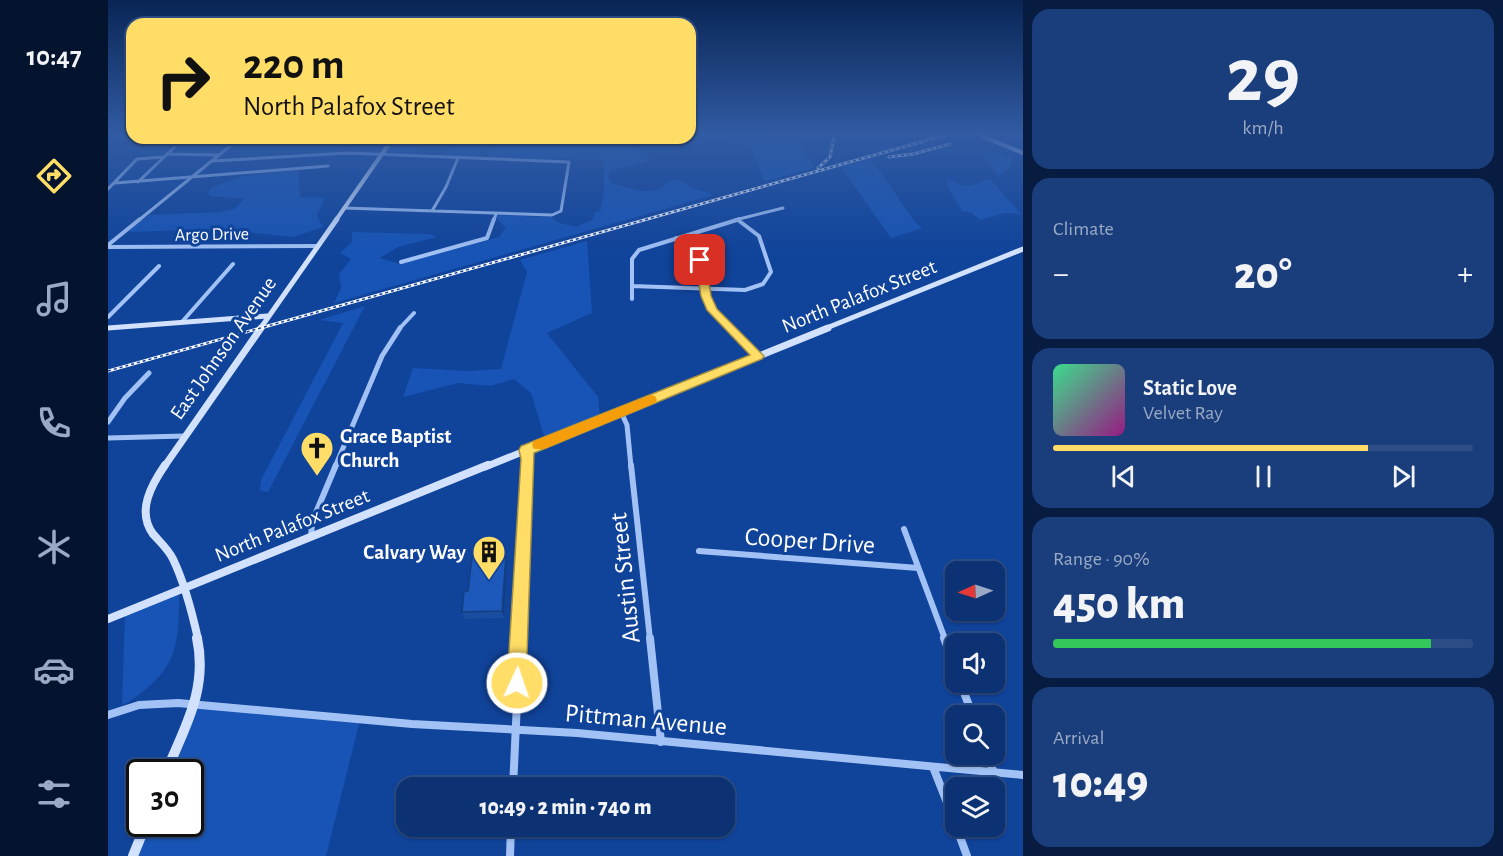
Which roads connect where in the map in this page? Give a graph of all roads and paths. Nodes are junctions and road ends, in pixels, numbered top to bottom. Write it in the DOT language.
graph roads {
  1 [pos="124,173"];
  2 [pos="147,173"];
  3 [pos="196,173"];
  4 [pos="254,173"];
  5 [pos="368,173"];
  6 [pos="452,173"];
  7 [pos="567,173"];
  8 [pos="189,179"];
  9 [pos="115,182"];
  10 [pos="138,182"];
  11 [pos="108,189"];
  12 [pos="344,208"];
  13 [pos="783,208"];
  14 [pos="432,211"];
  15 [pos="496,213"];
  16 [pos="555,215"];
  17 [pos="738,220"];
  18 [pos="676,238"];
  19 [pos="108,246"];
  20 [pos="316,246"];
  21 [pos="1023,249"];
  22 [pos="401,262"];
  23 [pos="233,264"];
  24 [pos="159,266"];
  25 [pos="632,286"];
  26 [pos="705,290"];
  27 [pos="632,299"];
  28 [pos="414,313"];
  29 [pos="108,316"];
  30 [pos="267,316"];
  31 [pos="181,323"];
  32 [pos="108,328"];
  33 [pos="758,356"];
  34 [pos="149,373"];
  35 [pos="621,412"];
  36 [pos="108,422"];
  37 [pos="184,436"];
  38 [pos="108,438"];
  39 [pos="526,450"];
  40 [pos="904,529"];
  41 [pos="311,537"];
  42 [pos="699,551"];
  43 [pos="918,568"];
  44 [pos="184,588"];
  45 [pos="108,619"];
  46 [pos="945,640"];
  47 [pos="193,705"];
  48 [pos="108,715"];
  49 [pos="515,728"];
  50 [pos="661,742"];
  51 [pos="171,759"];
  52 [pos="991,765"];
  53 [pos="933,767"];
  54 [pos="994,773"];
  55 [pos="1023,775"];
  56 [pos="513,777"];
  57 [pos="945,798"];
  58 [pos="141,837"];
  59 [pos="511,837"];
  60 [pos="960,837"];
  61 [pos="133,856"];
  62 [pos="510,856"];
  63 [pos="967,856"];
  1 -- 9 [label="street"];
  2 -- 10 [label="street"];
  3 -- 8 [label="street"];
  4 -- 8 [label="street"];
  5 -- 12 [label="main road, East Johnson Avenue"];
  6 -- 14 [label="street"];
  7 -- 16 [label="street"];
  8 -- 10 [label="street"];
  8 -- 19 [label="street"];
  9 -- 10 [label="street"];
  9 -- 11 [label="street"];
  12 -- 14 [label="street"];
  12 -- 20 [label="main road, East Johnson Avenue"];
  13 -- 17 [label="street"];
  14 -- 15 [label="street"];
  15 -- 16 [label="street"];
  15 -- 22 [label="street"];
  17 -- 18 [label="street"];
  17 -- 26 [label="street"];
  18 -- 25 [label="street"];
  18 -- 26 [label="street"];
  19 -- 20 [label="street, Argo Drive"];
  20 -- 30 [label="main road, East Johnson Avenue"];
  21 -- 33 [label="main road, North Palafox Street"];
  23 -- 31 [label="street"];
  24 -- 29 [label="street"];
  25 -- 26 [label="street"];
  25 -- 27 [label="street"];
  26 -- 33 [label="street"];
  28 -- 41 [label="street"];
  30 -- 31 [label="main road"];
  30 -- 37 [label="main road, East Johnson Avenue"];
  31 -- 32 [label="main road"];
  33 -- 35 [label="main road, North Palafox Street"];
  34 -- 36 [label="street"];
  35 -- 39 [label="main road, North Palafox Street"];
  35 -- 50 [label="street, Austin Street"];
  37 -- 38 [label="street"];
  37 -- 44 [label="main road, East Johnson Avenue"];
  39 -- 41 [label="main road, North Palafox Street"];
  39 -- 49 [label="street"];
  40 -- 43 [label="street"];
  41 -- 44 [label="main road, North Palafox Street"];
  42 -- 43 [label="street, Cooper Drive"];
  43 -- 46 [label="street"];
  44 -- 45 [label="main road, North Palafox Street"];
  44 -- 47 [label="main road, East Johnson Avenue"];
  47 -- 48 [label="street, Pittman Avenue"];
  47 -- 49 [label="street, Pittman Avenue"];
  47 -- 51 [label="main road, East Johnson Avenue"];
  49 -- 50 [label="street, Pittman Avenue"];
  49 -- 56 [label="street"];
  50 -- 53 [label="street, Pittman Avenue"];
  52 -- 54 [label="street"];
  53 -- 54 [label="street, Pittman Avenue"];
  53 -- 57 [label="street"];
  54 -- 55 [label="street, Pittman Avenue"];
  58 -- 61 [label="main road"];
  59 -- 62 [label="street"];
  60 -- 63 [label="street"];
}
